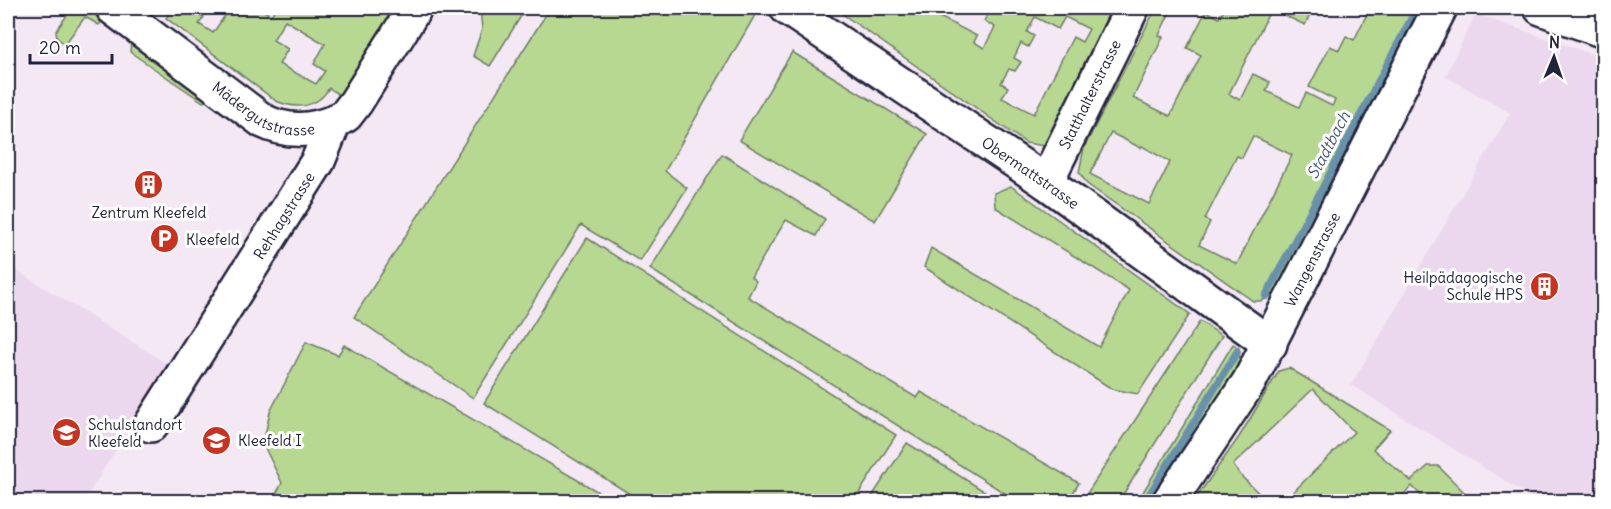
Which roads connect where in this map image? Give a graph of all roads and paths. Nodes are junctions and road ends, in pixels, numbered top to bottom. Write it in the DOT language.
graph roads {
  1 [pos="113,8"];
  2 [pos="416,8"];
  3 [pos="788,8"];
  4 [pos="1132,8"];
  5 [pos="1440,8"];
  6 [pos="1541,8"];
  7 [pos="1604,31"];
  8 [pos="334,122"];
  9 [pos="1046,182"];
  10 [pos="1270,344"];
  11 [pos="151,425"];
  12 [pos="1169,501"];
  1 -- 8 [label="street, Mädergutstrasse"];
  2 -- 8 [label="street, Rehhagstrasse"];
  3 -- 9 [label="street, Obermattstrasse"];
  4 -- 9 [label="street, Statthalterstrasse"];
  5 -- 10 [label="street, Wangenstrasse"];
  6 -- 7 [label="street"];
  8 -- 11 [label="street, Rehhagstrasse"];
  9 -- 10 [label="street, Obermattstrasse"];
  10 -- 12 [label="street, Wangenstrasse"];
}
